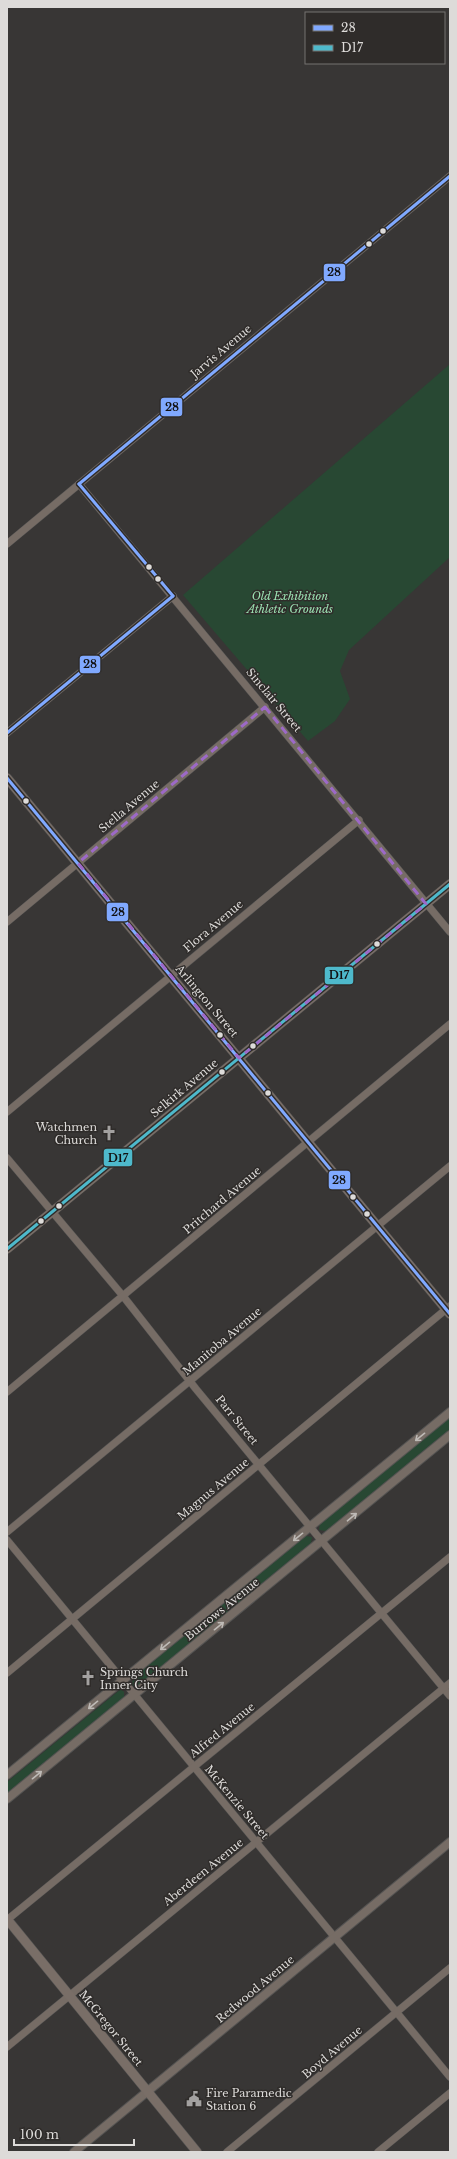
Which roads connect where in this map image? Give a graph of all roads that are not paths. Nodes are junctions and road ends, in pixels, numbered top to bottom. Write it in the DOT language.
graph roads {
  1 [pos="450,176"];
  2 [pos="79,484"];
  3 [pos="7,544"];
  4 [pos="173,596"];
  5 [pos="265,708"];
  6 [pos="7,733"];
  7 [pos="7,778"];
  8 [pos="359,820"];
  9 [pos="78,863"];
  10 [pos="450,884"];
  11 [pos="426,904"];
  12 [pos="7,922"];
  13 [pos="450,932"];
  14 [pos="170,975"];
  15 [pos="450,1024"];
  16 [pos="239,1058"];
  17 [pos="7,1112"];
  18 [pos="309,1142"];
  19 [pos="7,1158"];
  20 [pos="450,1166"];
  21 [pos="52,1212"];
  22 [pos="377,1226"];
  23 [pos="7,1249"];
  24 [pos="123,1296"];
  25 [pos="449,1310"];
  26 [pos="190,1381"];
  27 [pos="7,1392"];
  28 [pos="450,1412"];
  29 [pos="450,1435"];
  30 [pos="259,1465"];
  31 [pos="310,1527"];
  32 [pos="7,1532"];
  33 [pos="7,1540"];
  34 [pos="322,1542"];
  35 [pos="450,1557"];
  36 [pos="382,1613"];
  37 [pos="72,1619"];
  38 [pos="7,1672"];
  39 [pos="123,1681"];
  40 [pos="450,1683"];
  41 [pos="444,1688"];
  42 [pos="134,1695"];
  43 [pos="450,1696"];
  44 [pos="194,1767"];
  45 [pos="7,1775"];
  46 [pos="7,1799"];
  47 [pos="256,1842"];
  48 [pos="450,1842"];
  49 [pos="7,1919"];
  50 [pos="334,1937"];
  51 [pos="450,1968"];
  52 [pos="69,1996"];
  53 [pos="397,2012"];
  54 [pos="7,2047"];
  55 [pos="450,2077"];
  56 [pos="147,2092"];
  57 [pos="450,2093"];
  58 [pos="74,2152"];
  59 [pos="198,2152"];
  60 [pos="227,2152"];
  61 [pos="378,2152"];
  1 -- 2 [label="street, Jarvis Avenue"];
  2 -- 3 [label="street, Jarvis Avenue"];
  2 -- 4 [label="street, Sinclair Street"];
  4 -- 5 [label="street, Sinclair Street"];
  4 -- 6 [label="street"];
  5 -- 8 [label="street, Sinclair Street"];
  5 -- 9 [label="street, Stella Avenue"];
  7 -- 9 [label="main road, Arlington Street"];
  8 -- 11 [label="street, Sinclair Street"];
  8 -- 14 [label="street, Flora Avenue"];
  9 -- 12 [label="street, Stella Avenue"];
  9 -- 14 [label="main road, Arlington Street"];
  10 -- 11 [label="main road, Selkirk Avenue"];
  11 -- 13 [label="street, Sinclair Street"];
  11 -- 16 [label="main road, Selkirk Avenue"];
  14 -- 16 [label="main road, Arlington Street"];
  14 -- 17 [label="street, Flora Avenue"];
  15 -- 18 [label="street, Pritchard Avenue"];
  16 -- 18 [label="main road, Arlington Street"];
  16 -- 21 [label="main road, Selkirk Avenue"];
  18 -- 22 [label="main road, Arlington Street"];
  18 -- 24 [label="street, Pritchard Avenue"];
  19 -- 21 [label="street, Parr Street"];
  20 -- 22 [label="street, Manitoba Avenue"];
  21 -- 23 [label="main road, Selkirk Avenue"];
  21 -- 24 [label="street, Parr Street"];
  22 -- 25 [label="main road, Arlington Street"];
  22 -- 26 [label="street, Manitoba Avenue"];
  24 -- 26 [label="street, Parr Street"];
  24 -- 27 [label="street, Pritchard Avenue"];
  25 -- 30 [label="street, Magnus Avenue"];
  26 -- 30 [label="street, Parr Street"];
  26 -- 32 [label="street, Manitoba Avenue"];
  28 -- 31 [label="street, Burrows Avenue, one-way"];
  34 -- 29 [label="street, Burrows Avenue, one-way"];
  30 -- 31 [label="street, Parr Street"];
  30 -- 37 [label="street, Magnus Avenue"];
  31 -- 34 [label="street, Parr Street"];
  31 -- 39 [label="street, Burrows Avenue, one-way"];
  33 -- 37 [label="street, McKenzie Street"];
  34 -- 36 [label="street, Parr Street"];
  42 -- 34 [label="street, Burrows Avenue, one-way"];
  35 -- 36 [label="street, Alfred Avenue"];
  36 -- 41 [label="street, Parr Street"];
  36 -- 44 [label="street, Alfred Avenue"];
  37 -- 38 [label="street, Magnus Avenue"];
  37 -- 39 [label="street, McKenzie Street"];
  39 -- 42 [label="street, McKenzie Street"];
  39 -- 45 [label="street, Burrows Avenue, one-way"];
  40 -- 41 [label="street, Aberdeen Avenue"];
  41 -- 43 [label="street, Parr Street"];
  41 -- 47 [label="street, Aberdeen Avenue"];
  42 -- 44 [label="street, McKenzie Street"];
  46 -- 42 [label="street, Burrows Avenue, one-way"];
  44 -- 47 [label="street, McKenzie Street"];
  44 -- 49 [label="street, Alfred Avenue"];
  47 -- 50 [label="street, McKenzie Street"];
  47 -- 52 [label="street, Aberdeen Avenue"];
  48 -- 50 [label="street, Redwood Avenue"];
  49 -- 52 [label="main road, McGregor Street"];
  50 -- 53 [label="street, McKenzie Street"];
  50 -- 56 [label="street, Redwood Avenue"];
  51 -- 53 [label="street, Boyd Avenue"];
  52 -- 54 [label="street, Aberdeen Avenue"];
  52 -- 56 [label="main road, McGregor Street"];
  53 -- 55 [label="street, McKenzie Street"];
  53 -- 60 [label="street, Boyd Avenue"];
  56 -- 58 [label="street, Redwood Avenue"];
  56 -- 59 [label="main road, McGregor Street"];
  57 -- 61 [label="street"];
}
